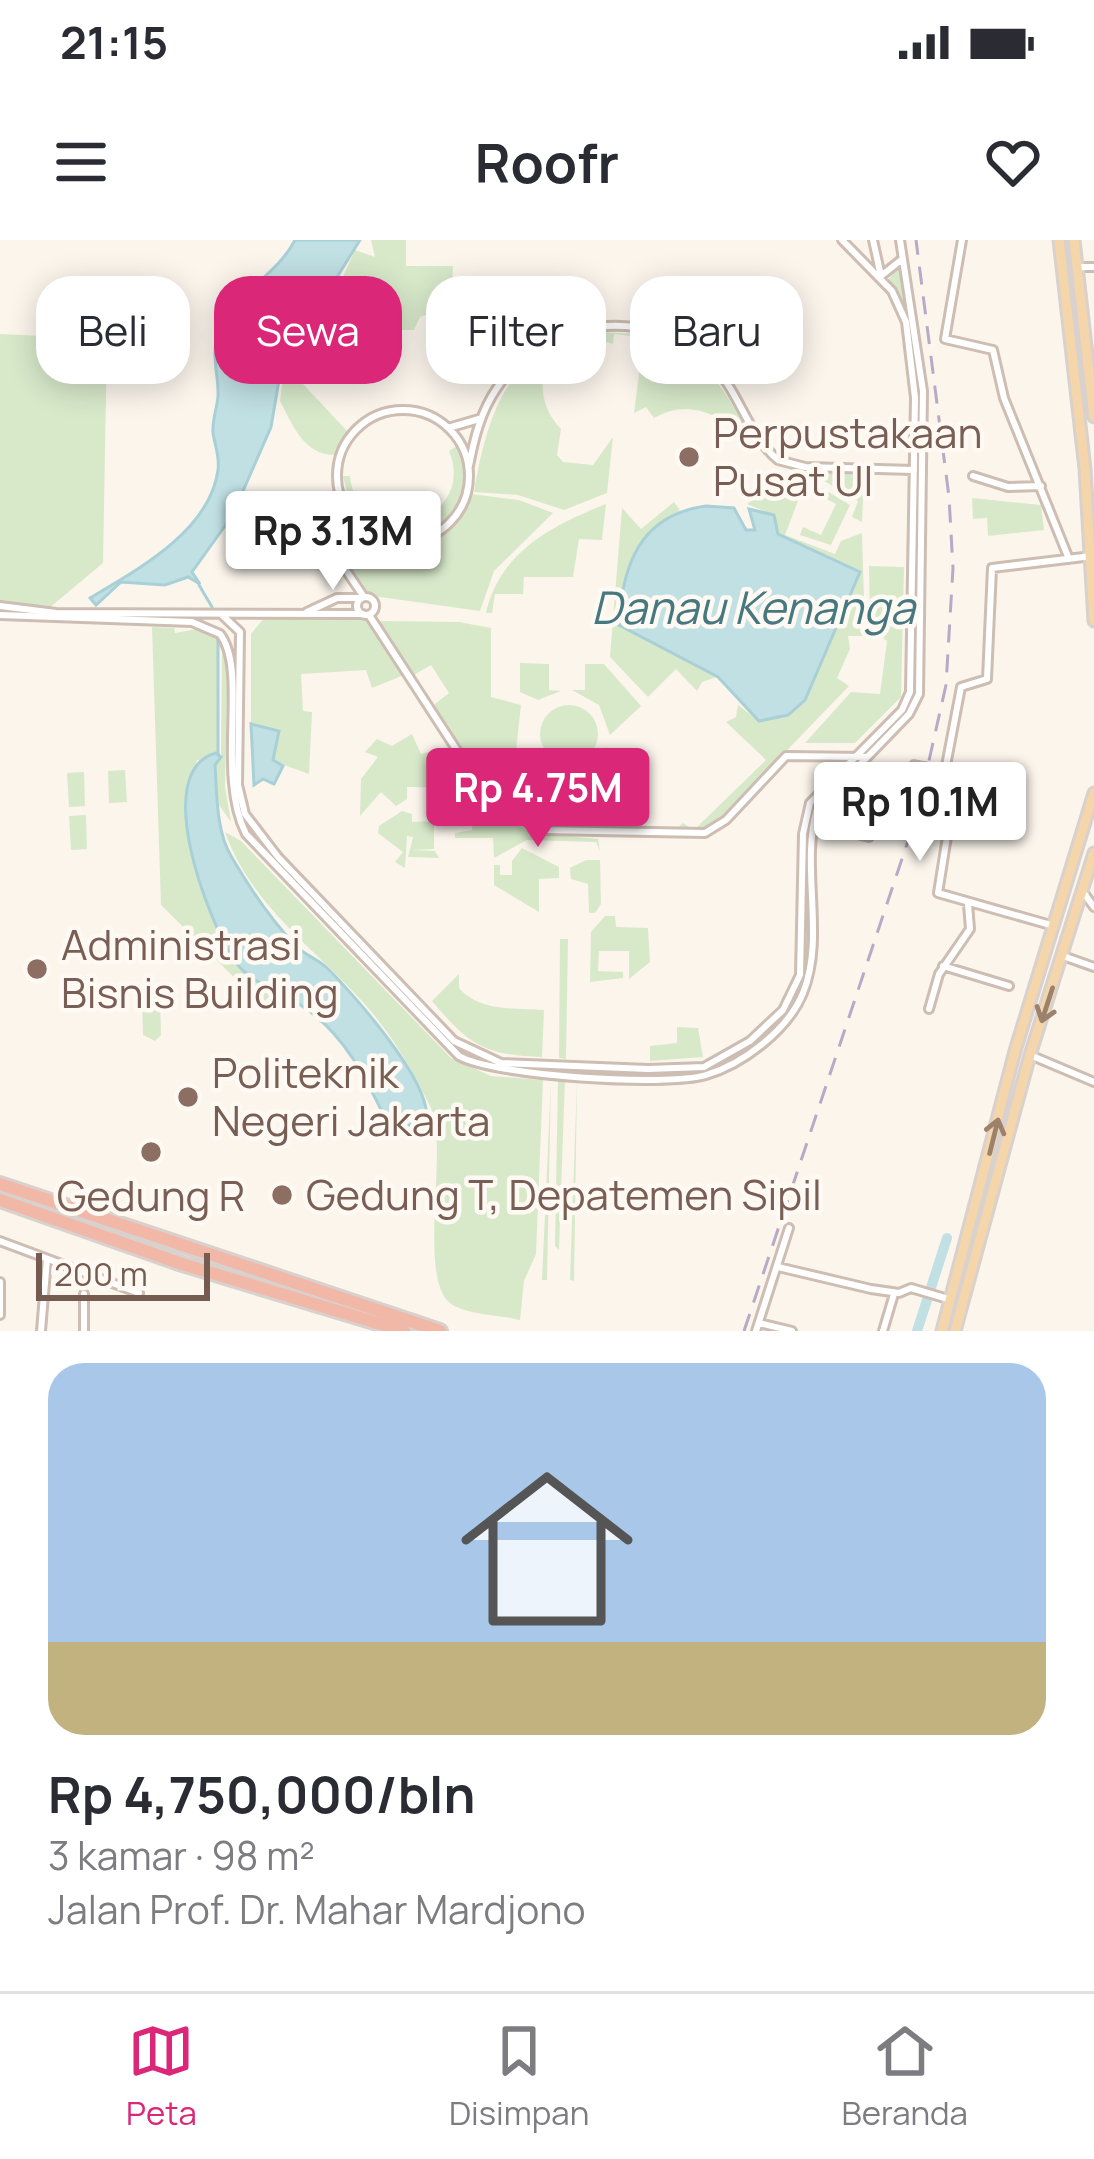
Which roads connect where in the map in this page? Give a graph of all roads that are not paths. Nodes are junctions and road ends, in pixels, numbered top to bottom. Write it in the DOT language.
graph roads {
  1 [pos="842,240"];
  2 [pos="873,240"];
  3 [pos="900,240"];
  4 [pos="962,240"];
  5 [pos="1059,240"];
  6 [pos="1074,240"];
  7 [pos="902,256"];
  8 [pos="1077,267"];
  9 [pos="1094,267"];
  10 [pos="881,276"];
  11 [pos="1084,337"];
  12 [pos="1071,344"];
  13 [pos="1086,351"];
  14 [pos="1093,403"];
  15 [pos="482,418"];
  16 [pos="1094,418"];
  17 [pos="448,428"];
  18 [pos="469,466"];
  19 [pos="914,470"];
  20 [pos="974,476"];
  21 [pos="1041,486"];
  22 [pos="344,510"];
  23 [pos="917,536"];
  24 [pos="1092,556"];
  25 [pos="1069,559"];
  26 [pos="362,598"];
  27 [pos="0,610"];
  28 [pos="221,614"];
  29 [pos="256,614"];
  30 [pos="303,614"];
  31 [pos="366,614"];
  32 [pos="116,617"];
  33 [pos="1094,621"];
  34 [pos="240,632"];
  35 [pos="230,703"];
  36 [pos="240,703"];
  37 [pos="856,756"];
  38 [pos="867,758"];
  39 [pos="926,766"];
  40 [pos="944,771"];
  41 [pos="1094,793"];
  42 [pos="911,803"];
  43 [pos="814,823"];
  44 [pos="1094,853"];
  45 [pos="302,887"];
  46 [pos="1083,892"];
  47 [pos="968,902"];
  48 [pos="1094,907"];
  49 [pos="810,925"];
  50 [pos="1055,926"];
  51 [pos="802,930"];
  52 [pos="806,947"];
  53 [pos="1062,956"];
  54 [pos="369,958"];
  55 [pos="944,966"];
  56 [pos="1094,967"];
  57 [pos="1009,986"];
  58 [pos="929,1009"];
  59 [pos="432,1017"];
  60 [pos="430,1031"];
  61 [pos="1030,1055"];
  62 [pos="585,1071"];
  63 [pos="1094,1082"];
  64 [pos="0,1184"];
  65 [pos="0,1200"];
  66 [pos="789,1228"];
  67 [pos="0,1241"];
  68 [pos="968,1255"];
  69 [pos="47,1259"];
  70 [pos="778,1267"];
  71 [pos="0,1282"];
  72 [pos="894,1292"];
  73 [pos="139,1293"];
  74 [pos="84,1294"];
  75 [pos="948,1299"];
  76 [pos="0,1315"];
  77 [pos="757,1327"];
  78 [pos="41,1331"];
  79 [pos="83,1331"];
  80 [pos="98,1331"];
  81 [pos="404,1331"];
  82 [pos="440,1331"];
  83 [pos="792,1331"];
  84 [pos="884,1331"];
  85 [pos="942,1331"];
  86 [pos="955,1331"];
  1 -- 10 [label="street"];
  2 -- 10 [label="street"];
  3 -- 7 [label="street"];
  4 -- 21 [label="street"];
  5 -- 12 [label="main road"];
  6 -- 8 [label="main road"];
  7 -- 10 [label="street"];
  7 -- 23 [label="street"];
  8 -- 9 [label="street"];
  8 -- 11 [label="main road"];
  10 -- 19 [label="street"];
  11 -- 12 [label="main road"];
  11 -- 13 [label="main road"];
  12 -- 13 [label="main road"];
  12 -- 24 [label="main road"];
  13 -- 14 [label="main road"];
  14 -- 16 [label="main road"];
  15 -- 17 [label="street"];
  15 -- 18 [label="street"];
  15 -- 19 [label="street"];
  17 -- 18 [label="street"];
  17 -- 22 [label="street"];
  18 -- 22 [label="street"];
  19 -- 23 [label="street"];
  20 -- 21 [label="street"];
  21 -- 25 [label="street"];
  22 -- 26 [label="street"];
  23 -- 37 [label="street"];
  23 -- 38 [label="street"];
  24 -- 25 [label="street"];
  24 -- 33 [label="main road"];
  25 -- 40 [label="street"];
  26 -- 30 [label="street"];
  26 -- 31 [label="street"];
  26 -- 31 [label="street"];
  27 -- 32 [label="street"];
  28 -- 29 [label="street"];
  28 -- 32 [label="street"];
  28 -- 34 [label="street"];
  29 -- 30 [label="street"];
  29 -- 34 [label="street"];
  30 -- 31 [label="street"];
  31 -- 37 [label="street"];
  32 -- 35 [label="street"];
  34 -- 36 [label="street"];
  35 -- 36 [label="street"];
  35 -- 45 [label="street"];
  36 -- 45 [label="street"];
  37 -- 38 [label="street"];
  37 -- 51 [label="street"];
  38 -- 43 [label="street"];
  39 -- 40 [label="street"];
  39 -- 42 [label="street"];
  39 -- 43 [label="street"];
  40 -- 47 [label="street"];
  41 -- 50 [label="main road"];
  43 -- 49 [label="street"];
  44 -- 46 [label="main road"];
  45 -- 54 [label="street"];
  46 -- 48 [label="street"];
  46 -- 53 [label="main road"];
  47 -- 50 [label="street"];
  47 -- 55 [label="street"];
  49 -- 51 [label="street"];
  49 -- 52 [label="street"];
  68 -- 50 [label="main road, one-way"];
  51 -- 52 [label="street"];
  52 -- 62 [label="street"];
  53 -- 56 [label="street"];
  53 -- 61 [label="main road, one-way"];
  54 -- 59 [label="street"];
  54 -- 60 [label="street"];
  55 -- 57 [label="street"];
  55 -- 58 [label="street"];
  59 -- 60 [label="street"];
  59 -- 62 [label="street"];
  60 -- 62 [label="street"];
  61 -- 63 [label="street"];
  61 -- 68 [label="main road"];
  64 -- 82 [label="highway"];
  65 -- 81 [label="highway"];
  66 -- 70 [label="street"];
  67 -- 69 [label="street"];
  68 -- 75 [label="main road"];
  68 -- 86 [label="main road"];
  69 -- 73 [label="street"];
  69 -- 78 [label="street"];
  70 -- 72 [label="street"];
  70 -- 77 [label="street"];
  71 -- 76 [label="street"];
  72 -- 75 [label="street"];
  72 -- 84 [label="street"];
  74 -- 79 [label="street"];
  75 -- 85 [label="main road"];
  77 -- 83 [label="street"];
  79 -- 80 [label="street"];
}
